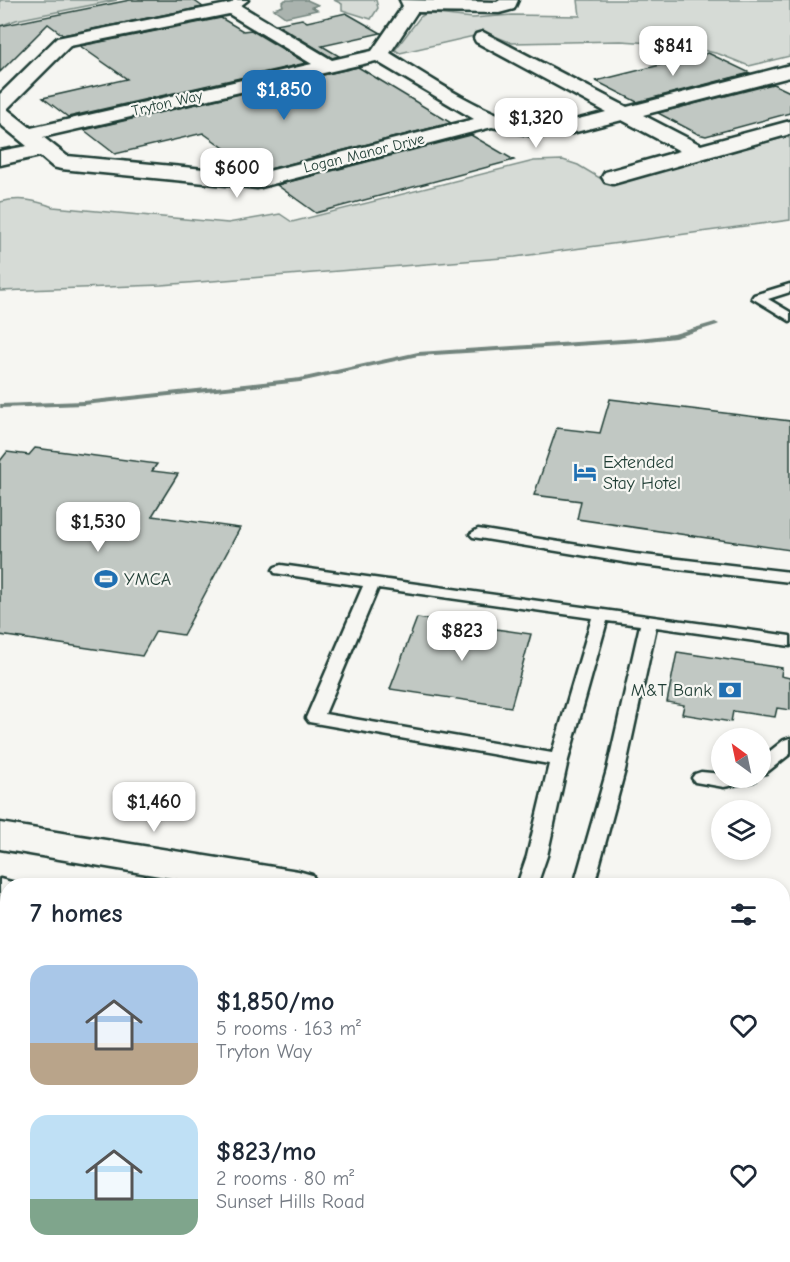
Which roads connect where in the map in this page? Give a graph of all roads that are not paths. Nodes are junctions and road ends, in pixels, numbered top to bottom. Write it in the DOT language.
graph roads {
  1 [pos="509,0"];
  2 [pos="411,3"];
  3 [pos="237,4"];
  4 [pos="483,38"];
  5 [pos="379,55"];
  6 [pos="329,66"];
  7 [pos="790,71"];
  8 [pos="628,113"];
  9 [pos="492,121"];
  10 [pos="13,125"];
  11 [pos="790,127"];
  12 [pos="699,153"];
  13 [pos="0,158"];
  14 [pos="614,177"];
  15 [pos="790,288"];
  16 [pos="790,317"];
  17 [pos="478,534"];
  18 [pos="281,570"];
  19 [pos="790,577"];
  20 [pos="372,583"];
  21 [pos="601,614"];
  22 [pos="649,621"];
  23 [pos="790,641"];
  24 [pos="790,744"];
  25 [pos="559,760"];
  26 [pos="771,760"];
  27 [pos="701,778"];
  28 [pos="711,779"];
  29 [pos="0,836"];
  30 [pos="255,878"];
  31 [pos="529,878"];
  32 [pos="586,878"];
  1 -- 2 [label="street"];
  2 -- 5 [label="street"];
  3 -- 6 [label="street"];
  3 -- 10 [label="street"];
  4 -- 8 [label="street"];
  5 -- 6 [label="street, Tryton Way"];
  5 -- 9 [label="street"];
  6 -- 10 [label="street, Tryton Way"];
  7 -- 8 [label="street"];
  8 -- 9 [label="street"];
  8 -- 12 [label="street"];
  9 -- 10 [label="street, Logan Manor Drive"];
  10 -- 13 [label="street, Tryton Way"];
  11 -- 12 [label="street"];
  12 -- 14 [label="street"];
  15 -- 16 [label="lane"];
  17 -- 19 [label="lane"];
  18 -- 20 [label="lane"];
  20 -- 21 [label="lane"];
  20 -- 25 [label="lane"];
  21 -- 22 [label="lane"];
  21 -- 25 [label="lane"];
  22 -- 23 [label="lane"];
  22 -- 32 [label="lane"];
  24 -- 26 [label="lane"];
  25 -- 31 [label="lane"];
  27 -- 28 [label="lane"];
  29 -- 30 [label="street"];
}
